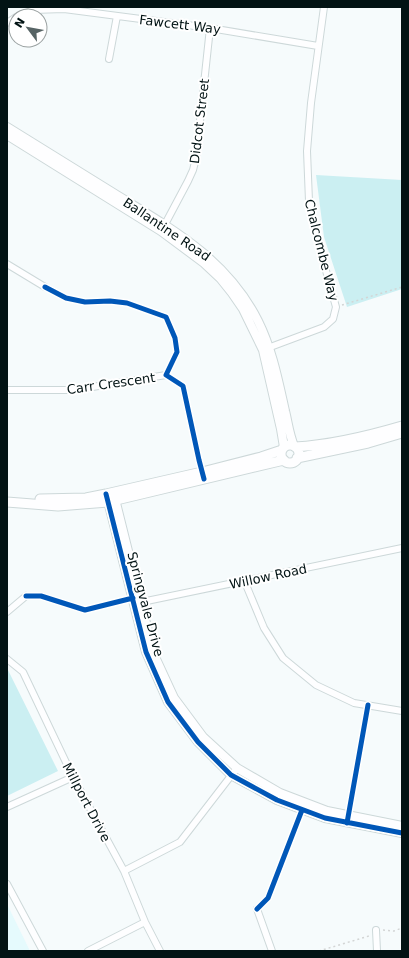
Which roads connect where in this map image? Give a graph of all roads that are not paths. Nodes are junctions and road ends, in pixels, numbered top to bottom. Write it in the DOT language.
graph roads {
  1 [pos="324,7"];
  2 [pos="48,10"];
  3 [pos="117,16"];
  4 [pos="210,28"];
  5 [pos="318,46"];
  6 [pos="109,59"];
  7 [pos="7,126"];
  8 [pos="7,135"];
  9 [pos="163,228"];
  10 [pos="7,264"];
  11 [pos="45,287"];
  12 [pos="266,349"];
  13 [pos="166,375"];
  14 [pos="7,390"];
  15 [pos="402,426"];
  16 [pos="402,433"];
  17 [pos="295,447"];
  18 [pos="283,449"];
  19 [pos="297,458"];
  20 [pos="284,460"];
  21 [pos="7,496"];
  22 [pos="111,497"];
  23 [pos="7,502"];
  24 [pos="402,548"];
  25 [pos="244,580"];
  26 [pos="26,596"];
  27 [pos="137,603"];
  28 [pos="7,612"];
  29 [pos="7,660"];
  30 [pos="402,711"];
  31 [pos="237,768"];
  32 [pos="231,775"];
  33 [pos="73,777"];
  34 [pos="7,807"];
  35 [pos="402,826"];
  36 [pos="402,833"];
  37 [pos="124,871"];
  38 [pos="7,884"];
  39 [pos="257,909"];
  40 [pos="145,922"];
  41 [pos="376,930"];
  42 [pos="43,951"];
  43 [pos="88,951"];
  44 [pos="160,951"];
  45 [pos="272,951"];
  46 [pos="377,951"];
  1 -- 5 [label="street, Chalcombe Way"];
  2 -- 3 [label="street, Fawcett Way"];
  3 -- 4 [label="street, Fawcett Way"];
  3 -- 6 [label="street"];
  4 -- 5 [label="street, Fawcett Way"];
  4 -- 9 [label="street, Didcot Street"];
  5 -- 12 [label="street, Chalcombe Way"];
  7 -- 9 [label="street, Ballantine Road"];
  8 -- 9 [label="street, Ballantine Road"];
  9 -- 12 [label="street, Ballantine Road"];
  10 -- 11 [label="street"];
  12 -- 17 [label="street, Ballantine Road"];
  12 -- 18 [label="street, Ballantine Road"];
  13 -- 14 [label="street, Carr Crescent"];
  15 -- 17 [label="main road"];
  16 -- 19 [label="main road"];
  17 -- 18 [label="main road"];
  17 -- 19 [label="main road"];
  18 -- 20 [label="main road"];
  18 -- 22 [label="main road"];
  19 -- 20 [label="main road"];
  20 -- 22 [label="main road"];
  21 -- 22 [label="main road"];
  22 -- 23 [label="main road"];
  22 -- 27 [label="street, Springvale Drive"];
  24 -- 25 [label="street, Willow Road"];
  25 -- 27 [label="street, Willow Road"];
  25 -- 30 [label="street"];
  26 -- 28 [label="street"];
  27 -- 31 [label="street, Springvale Drive"];
  27 -- 32 [label="street, Springvale Drive"];
  29 -- 33 [label="street, Millport Drive"];
  31 -- 32 [label="street"];
  31 -- 35 [label="street, Springvale Drive"];
  32 -- 36 [label="street, Springvale Drive"];
  32 -- 37 [label="street"];
  33 -- 34 [label="street"];
  33 -- 37 [label="street, Millport Drive"];
  37 -- 40 [label="street, Millport Drive"];
  38 -- 42 [label="street"];
  39 -- 45 [label="street"];
  40 -- 43 [label="street"];
  40 -- 44 [label="street, Millport Drive"];
  41 -- 46 [label="street"];
}
